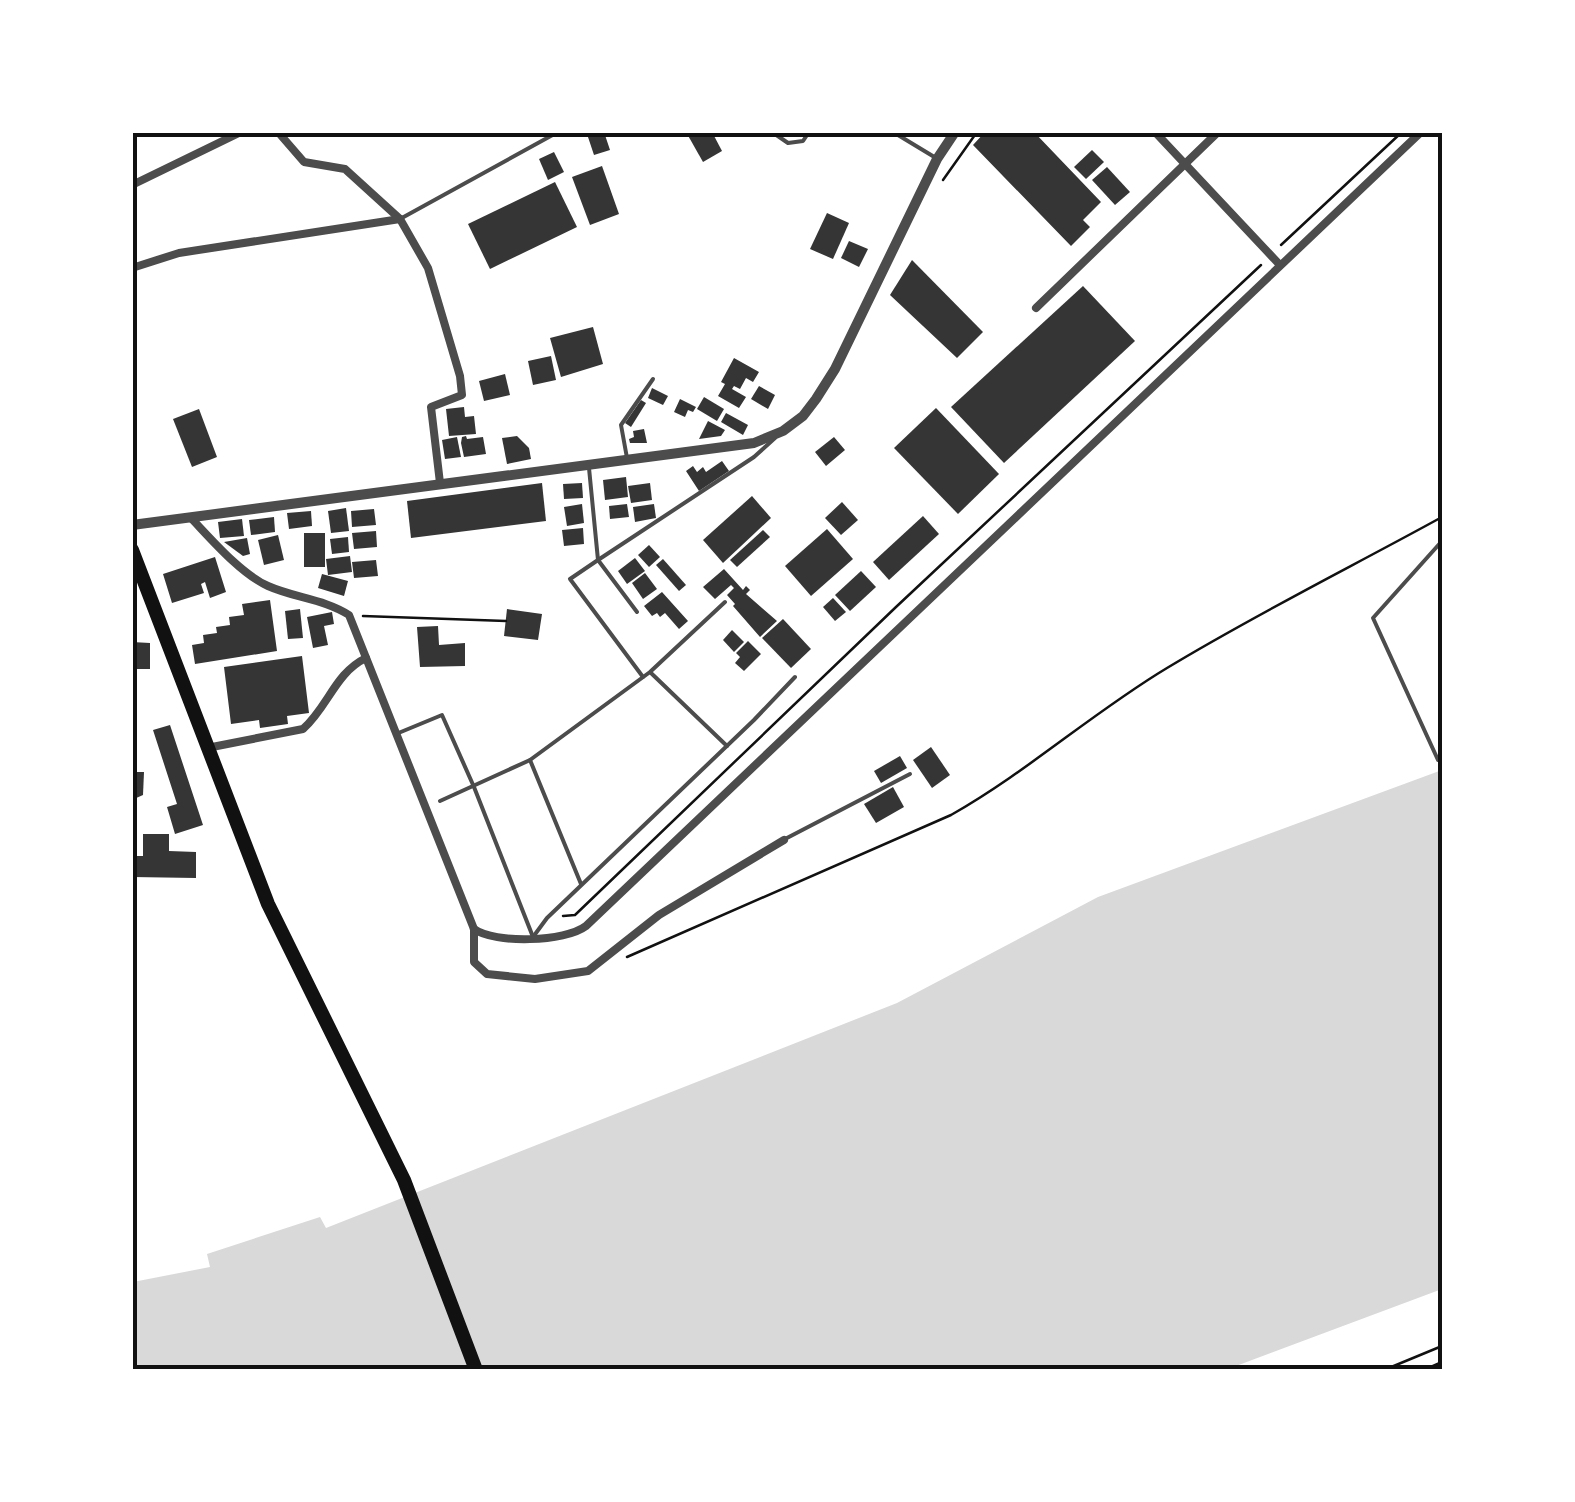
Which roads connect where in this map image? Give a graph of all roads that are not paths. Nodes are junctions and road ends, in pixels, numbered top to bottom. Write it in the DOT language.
graph roads {
  1 [pos="241,132"];
  2 [pos="278,132"];
  3 [pos="558,132"];
  4 [pos="772,132"];
  5 [pos="809,132"];
  6 [pos="893,132"];
  7 [pos="955,132"];
  8 [pos="1154,132"];
  9 [pos="1218,132"];
  10 [pos="1421,132"];
  11 [pos="223,136"];
  12 [pos="937,159"];
  13 [pos="1184,164"];
  14 [pos="132,185"];
  15 [pos="400,219"];
  16 [pos="1278,264"];
  17 [pos="132,268"];
  18 [pos="1036,308"];
  19 [pos="653,379"];
  20 [pos="783,430"];
  21 [pos="626,458"];
  22 [pos="588,463"];
  23 [pos="440,483"];
  24 [pos="191,518"];
  25 [pos="132,524"];
  26 [pos="1442,541"];
  27 [pos="132,550"];
  28 [pos="598,560"];
  29 [pos="725,602"];
  30 [pos="638,612"];
  31 [pos="366,658"];
  32 [pos="650,672"];
  33 [pos="796,676"];
  34 [pos="644,678"];
  35 [pos="396,734"];
  36 [pos="727,746"];
  37 [pos="207,748"];
  38 [pos="1442,758"];
  39 [pos="530,760"];
  40 [pos="910,774"];
  41 [pos="474,787"];
  42 [pos="440,801"];
  43 [pos="784,840"];
  44 [pos="582,884"];
  45 [pos="474,929"];
  46 [pos="532,938"];
  47 [pos="476,1370"];
  1 -- 11 [label="street"];
  2 -- 15 [label="street"];
  3 -- 15 [label="lane"];
  4 -- 5 [label="lane"];
  6 -- 12 [label="lane"];
  7 -- 12 [label="street"];
  8 -- 13 [label="street"];
  9 -- 13 [label="street"];
  10 -- 16 [label="street"];
  11 -- 14 [label="street"];
  12 -- 20 [label="street"];
  13 -- 16 [label="street"];
  13 -- 18 [label="street"];
  15 -- 17 [label="street"];
  15 -- 23 [label="street"];
  16 -- 46 [label="street"];
  19 -- 21 [label="lane"];
  20 -- 21 [label="street"];
  20 -- 28 [label="lane"];
  21 -- 22 [label="street"];
  22 -- 23 [label="street"];
  22 -- 28 [label="lane"];
  23 -- 24 [label="street"];
  24 -- 25 [label="street"];
  24 -- 31 [label="street"];
  26 -- 38 [label="lane"];
  27 -- 37 [label="highway"];
  28 -- 30 [label="lane"];
  28 -- 34 [label="lane"];
  29 -- 32 [label="lane"];
  31 -- 35 [label="street"];
  31 -- 37 [label="street"];
  32 -- 34 [label="lane"];
  32 -- 36 [label="lane"];
  33 -- 36 [label="lane"];
  34 -- 39 [label="lane"];
  35 -- 41 [label="lane"];
  35 -- 45 [label="street"];
  36 -- 44 [label="lane"];
  37 -- 47 [label="highway"];
  39 -- 41 [label="lane"];
  39 -- 44 [label="lane"];
  40 -- 43 [label="lane"];
  41 -- 42 [label="lane"];
  41 -- 46 [label="lane"];
  43 -- 45 [label="street"];
  44 -- 46 [label="lane"];
  45 -- 46 [label="street"];
}
